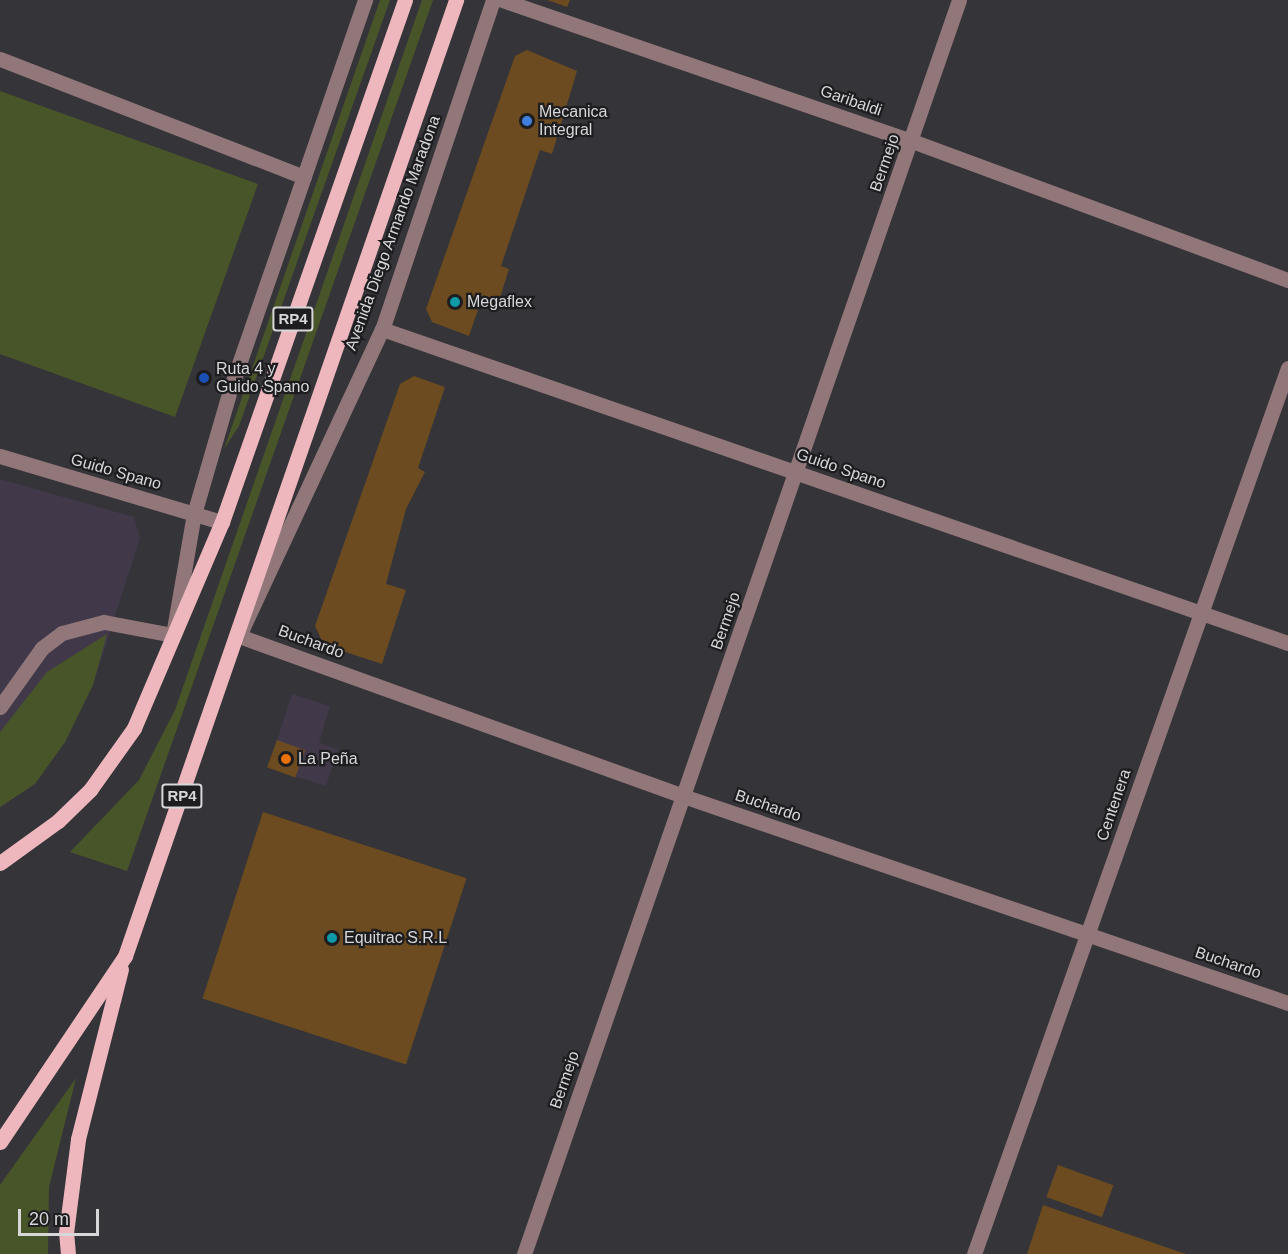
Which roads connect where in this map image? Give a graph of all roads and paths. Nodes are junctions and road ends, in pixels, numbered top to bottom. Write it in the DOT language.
graph roads {
  1 [pos="365,0"];
  2 [pos="405,0"];
  3 [pos="456,0"];
  4 [pos="493,0"];
  5 [pos="502,0"];
  6 [pos="959,0"];
  7 [pos="0,58"];
  8 [pos="912,141"];
  9 [pos="304,177"];
  10 [pos="1288,280"];
  11 [pos="382,329"];
  12 [pos="1288,368"];
  13 [pos="0,456"];
  14 [pos="797,473"];
  15 [pos="194,513"];
  16 [pos="222,522"];
  17 [pos="1201,615"];
  18 [pos="173,634"];
  19 [pos="239,636"];
  20 [pos="1288,643"];
  21 [pos="0,707"];
  22 [pos="683,796"];
  23 [pos="0,863"];
  24 [pos="1088,934"];
  25 [pos="124,956"];
  26 [pos="1288,1003"];
  27 [pos="0,1142"];
  28 [pos="68,1254"];
  29 [pos="524,1254"];
  30 [pos="974,1254"];
  1 -- 9 [label="street"];
  2 -- 16 [label="main road, RP4"];
  3 -- 19 [label="main road, Avenida Diego Armando Maradona / RP4"];
  4 -- 11 [label="street, Avenida Diego Armando Maradona"];
  5 -- 8 [label="street, Garibaldi"];
  6 -- 8 [label="street, Bermejo"];
  7 -- 9 [label="street"];
  8 -- 10 [label="street, Garibaldi"];
  8 -- 14 [label="street, Bermejo"];
  9 -- 15 [label="street"];
  11 -- 14 [label="street, Guido Spano"];
  11 -- 19 [label="street, Avenida Diego Armando Maradona"];
  12 -- 17 [label="street, Centenera"];
  13 -- 15 [label="street, Guido Spano"];
  14 -- 17 [label="street, Guido Spano"];
  14 -- 22 [label="street, Bermejo"];
  15 -- 16 [label="street, Guido Spano"];
  15 -- 18 [label="street"];
  16 -- 18 [label="main road, RP4"];
  17 -- 20 [label="street, Guido Spano"];
  17 -- 24 [label="street, Centenera"];
  18 -- 21 [label="street"];
  18 -- 23 [label="main road, RP4"];
  19 -- 22 [label="street, Buchardo"];
  19 -- 25 [label="main road, Avenida Diego Armando Maradona / RP4"];
  22 -- 24 [label="street, Buchardo"];
  22 -- 29 [label="street, Bermejo"];
  24 -- 26 [label="street, Buchardo"];
  24 -- 30 [label="street, Centenera"];
  25 -- 27 [label="main road, Avenida Diego Armando Maradona / RP4"];
  25 -- 28 [label="main road"];
}
